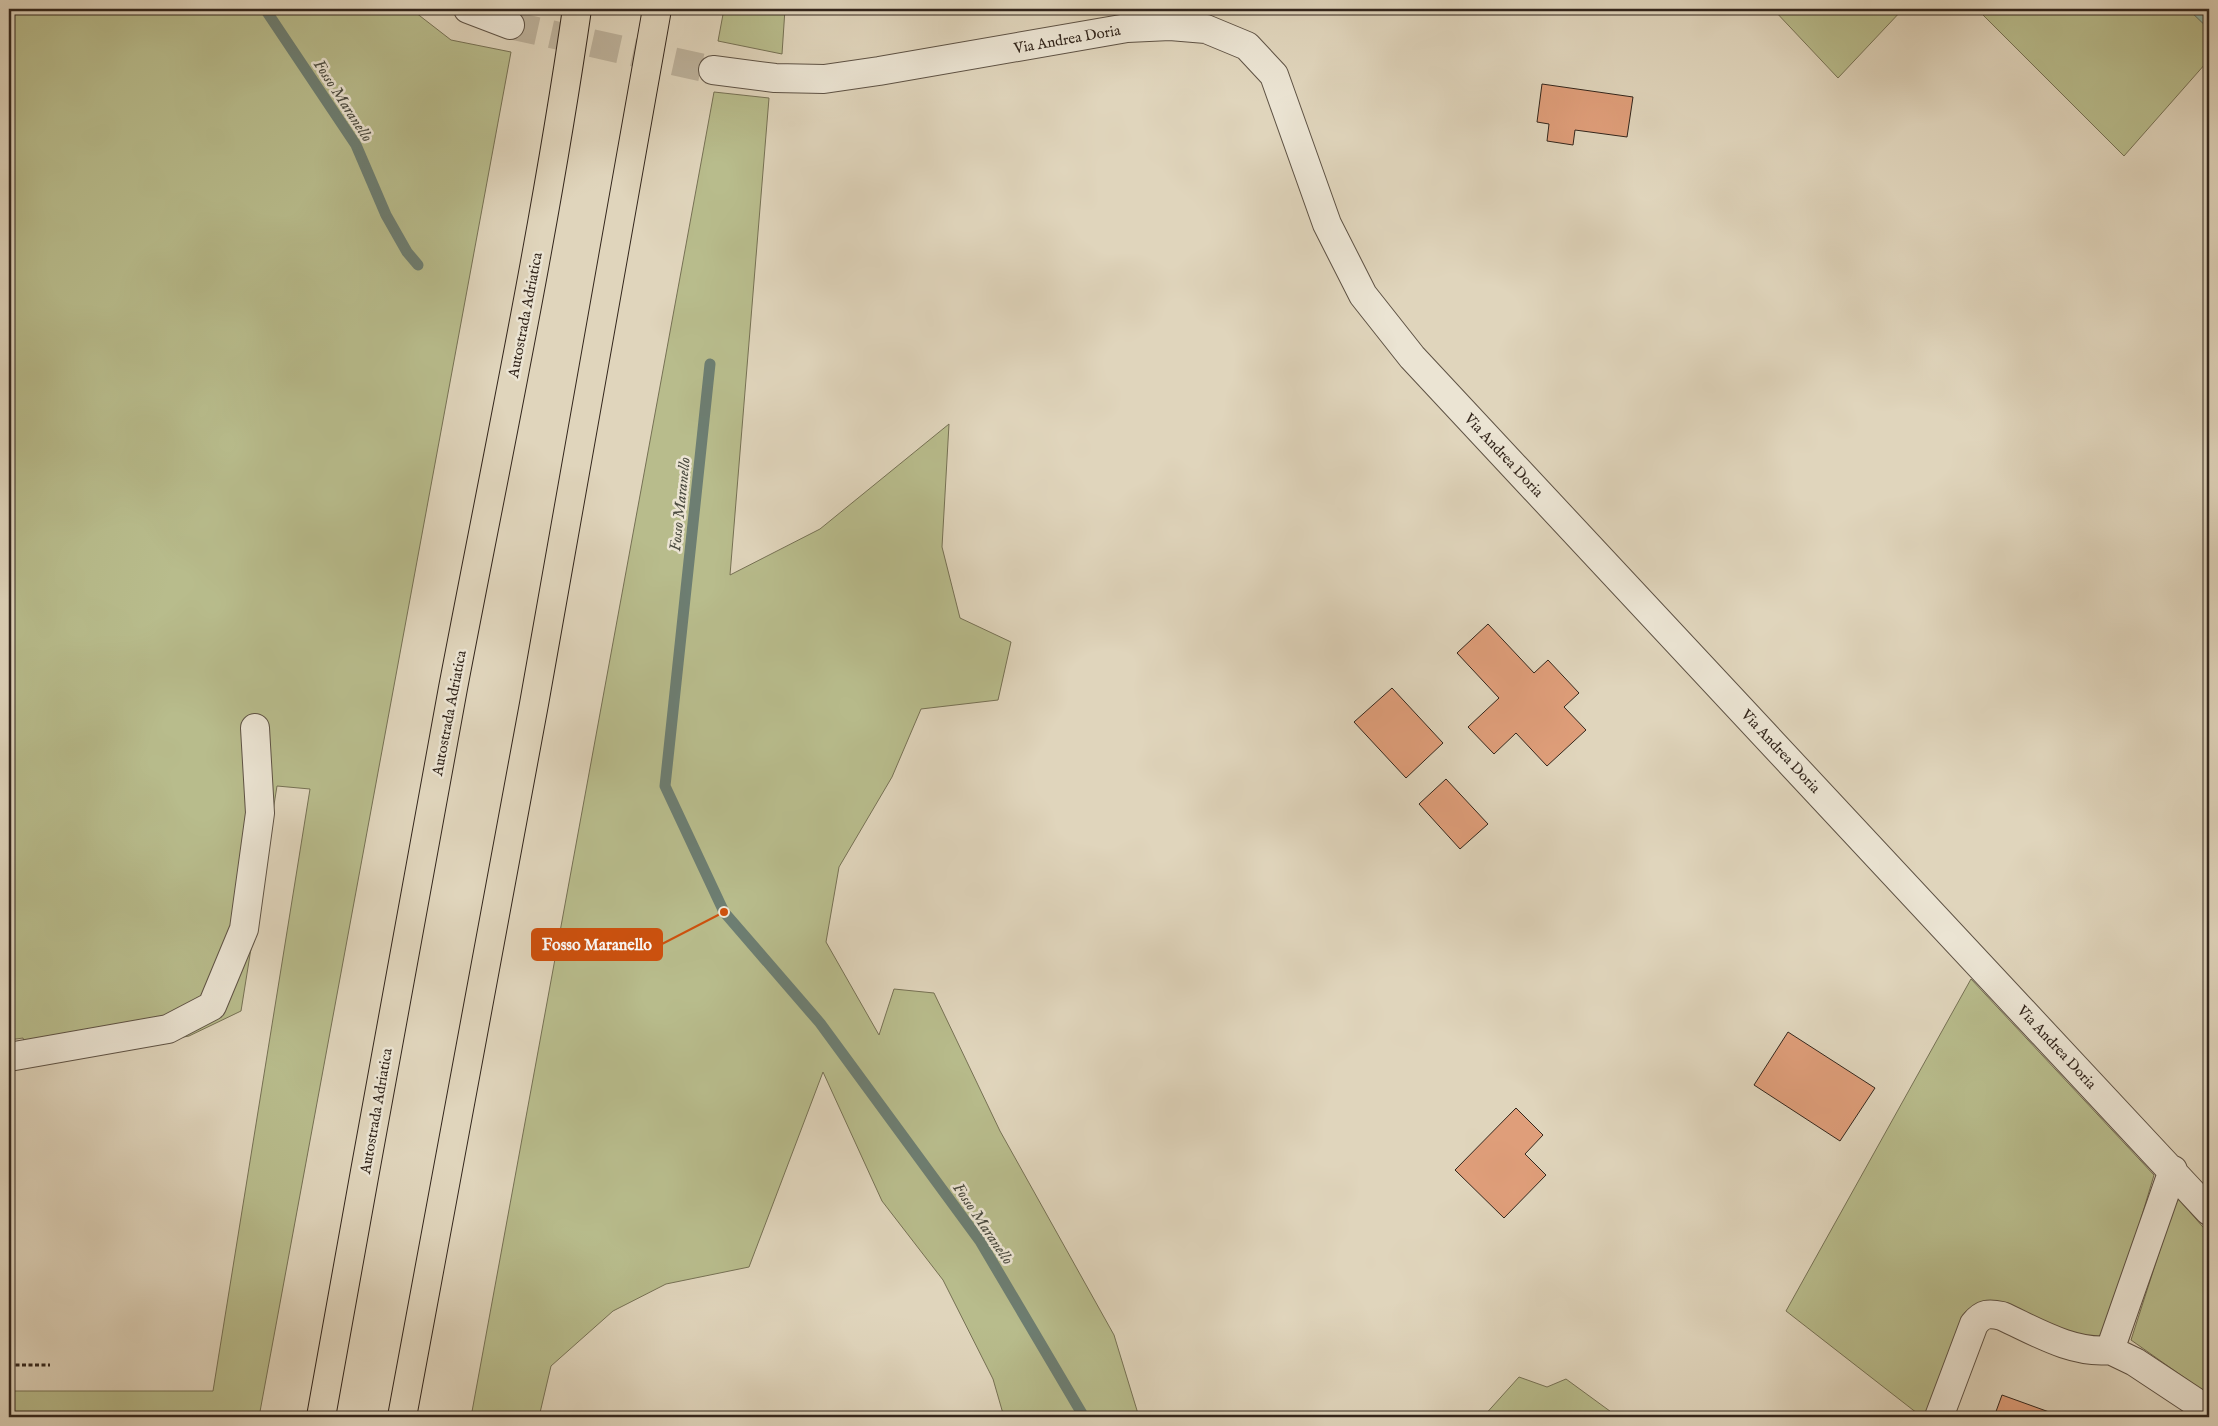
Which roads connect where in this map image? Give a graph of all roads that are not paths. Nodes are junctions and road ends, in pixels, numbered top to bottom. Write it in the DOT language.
graph roads {
  1 [pos="468,9"];
  2 [pos="577,9"];
  3 [pos="657,9"];
  4 [pos="510,25"];
  5 [pos="713,70"];
  6 [pos="254,728"];
  7 [pos="9,1057"];
  8 [pos="2173,1170"];
  9 [pos="2209,1211"];
  10 [pos="2110,1350"];
  11 [pos="2209,1412"];
  12 [pos="321,1417"];
  13 [pos="402,1417"];
  14 [pos="1939,1417"];
  1 -- 4 [label="street"];
  2 -- 12 [label="highway, Autostrada Adriatica"];
  3 -- 13 [label="highway"];
  5 -- 8 [label="street, Via Andrea Doria"];
  6 -- 7 [label="street"];
  8 -- 9 [label="street, Via Andrea Doria"];
  8 -- 10 [label="street"];
  10 -- 11 [label="street"];
  10 -- 14 [label="street"];
}
